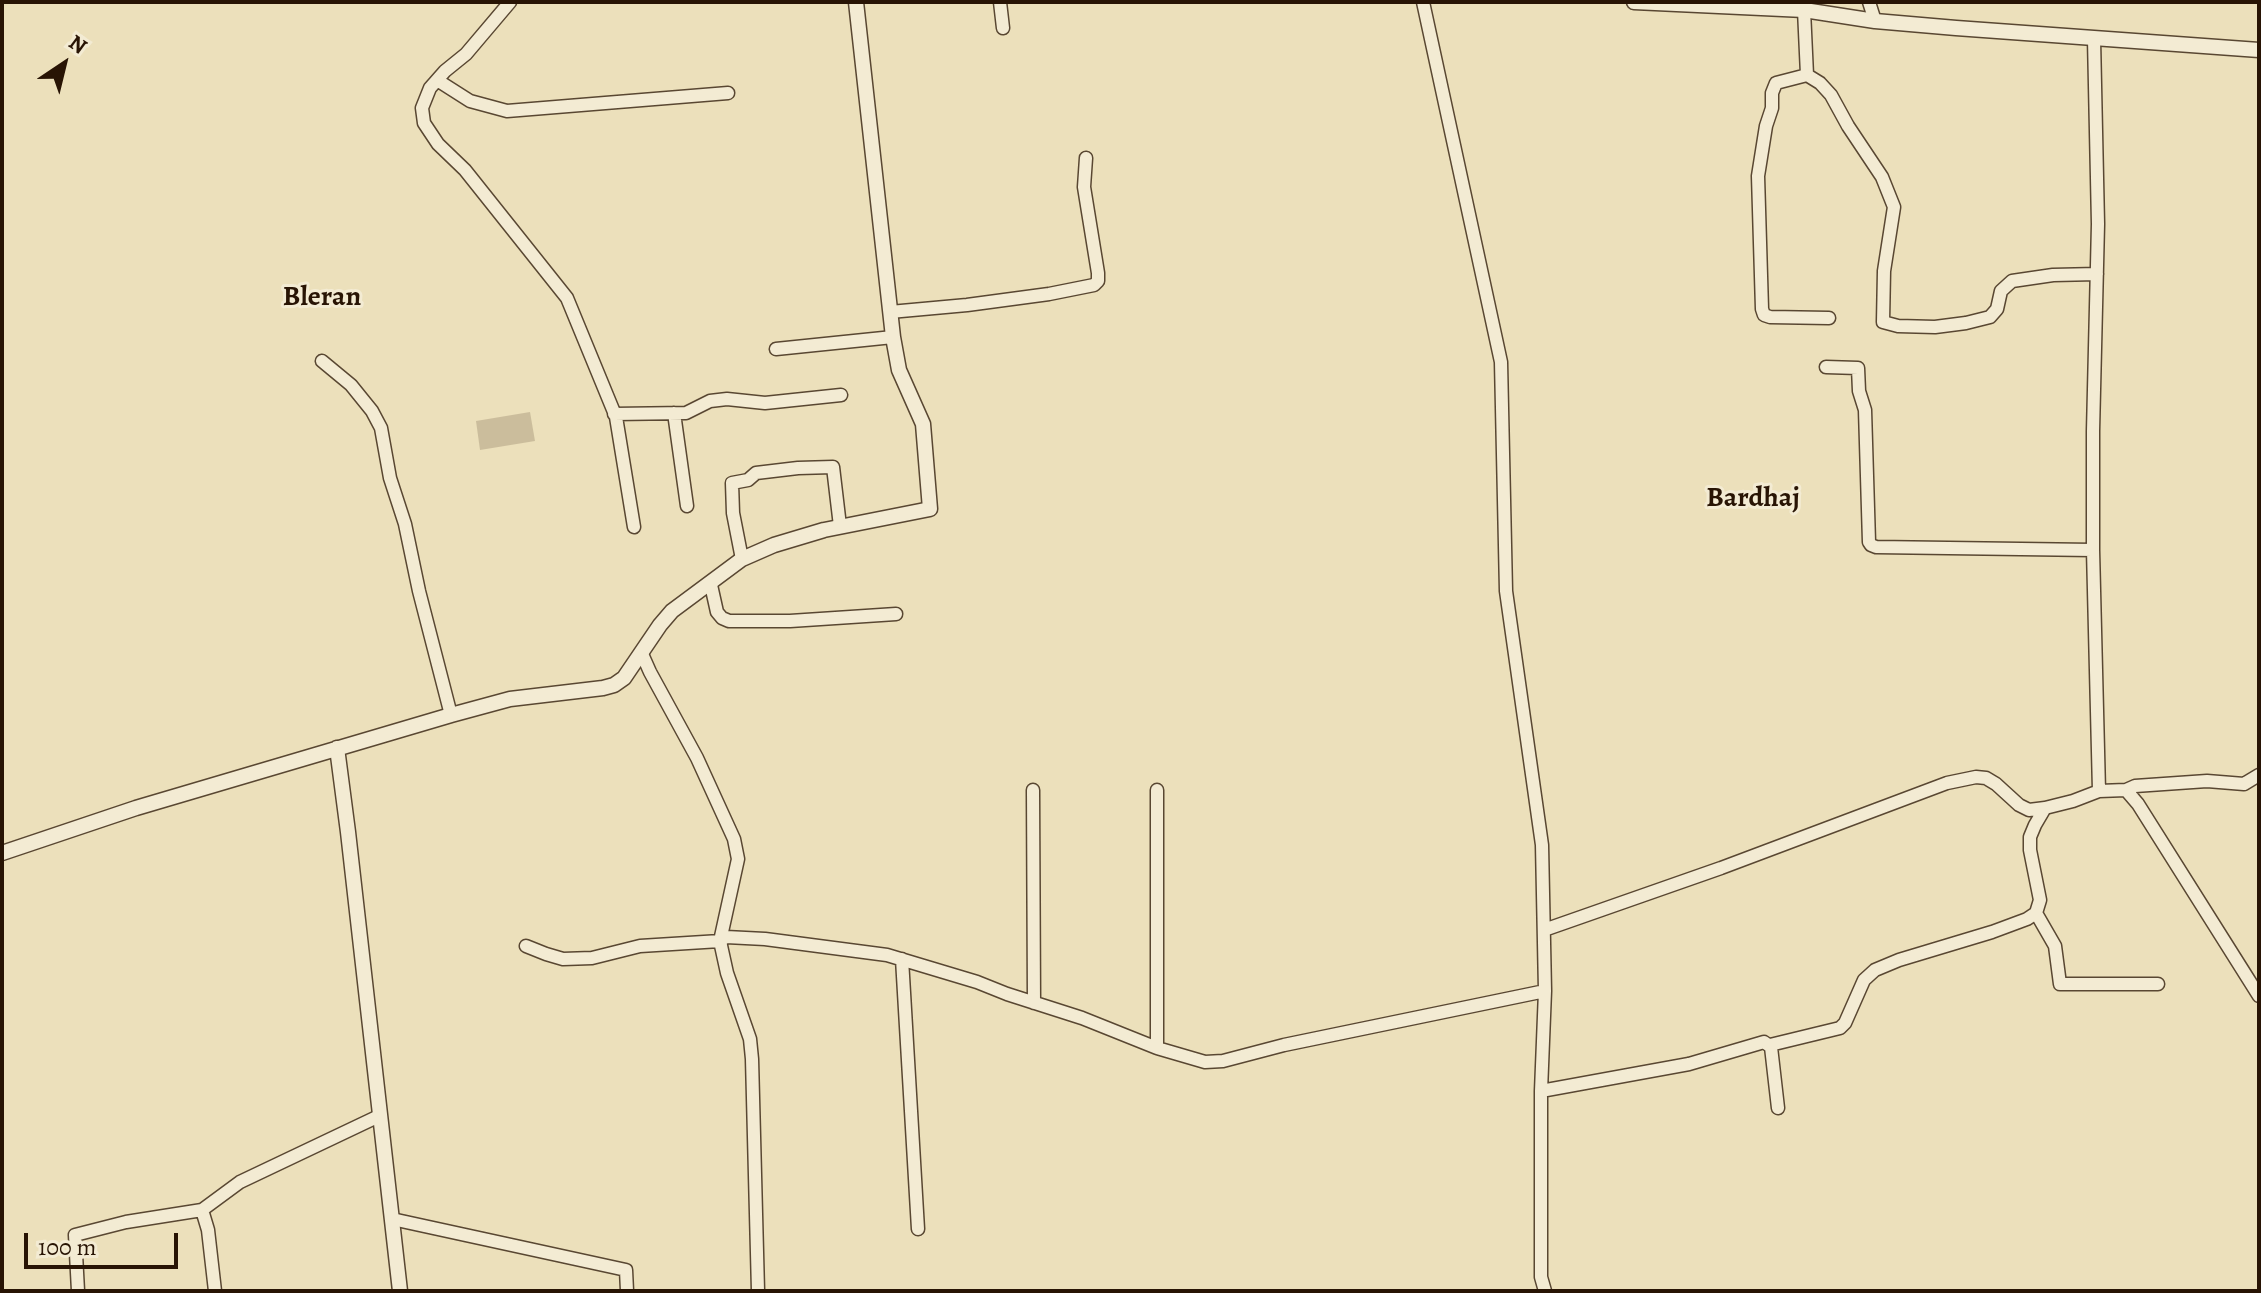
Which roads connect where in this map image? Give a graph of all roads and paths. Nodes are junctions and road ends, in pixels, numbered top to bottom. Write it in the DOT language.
graph roads {
  1 [pos="510,2"];
  2 [pos="856,2"];
  3 [pos="1000,2"];
  4 [pos="1423,2"];
  5 [pos="1634,2"];
  6 [pos="1869,2"];
  7 [pos="1804,10"];
  8 [pos="1875,21"];
  9 [pos="1003,28"];
  10 [pos="2094,39"];
  11 [pos="2259,50"];
  12 [pos="1807,75"];
  13 [pos="437,80"];
  14 [pos="728,93"];
  15 [pos="1086,158"];
  16 [pos="2097,274"];
  17 [pos="890,312"];
  18 [pos="1829,318"];
  19 [pos="893,337"];
  20 [pos="776,349"];
  21 [pos="322,361"];
  22 [pos="1826,367"];
  23 [pos="841,395"];
  24 [pos="674,413"];
  25 [pos="614,414"];
  26 [pos="687,506"];
  27 [pos="840,526"];
  28 [pos="634,527"];
  29 [pos="2093,550"];
  30 [pos="742,559"];
  31 [pos="711,585"];
  32 [pos="896,614"];
  33 [pos="642,654"];
  34 [pos="451,715"];
  35 [pos="337,748"];
  36 [pos="2259,775"];
  37 [pos="1033,790"];
  38 [pos="1157,790"];
  39 [pos="2126,790"];
  40 [pos="2099,791"];
  41 [pos="2045,808"];
  42 [pos="2,853"];
  43 [pos="2036,913"];
  44 [pos="1544,930"];
  45 [pos="720,941"];
  46 [pos="526,946"];
  47 [pos="902,959"];
  48 [pos="2158,984"];
  49 [pos="1545,991"];
  50 [pos="2259,996"];
  51 [pos="1034,1003"];
  52 [pos="1770,1045"];
  53 [pos="1157,1048"];
  54 [pos="1541,1091"];
  55 [pos="1778,1108"];
  56 [pos="379,1116"];
  57 [pos="202,1210"];
  58 [pos="392,1219"];
  59 [pos="918,1229"];
  60 [pos="78,1291"];
  61 [pos="215,1291"];
  62 [pos="400,1291"];
  63 [pos="627,1291"];
  64 [pos="758,1291"];
  65 [pos="1545,1291"];
  1 -- 13 [label="street"];
  2 -- 17 [label="street"];
  3 -- 9 [label="street"];
  4 -- 44 [label="street"];
  5 -- 7 [label="street"];
  6 -- 8 [label="street"];
  7 -- 8 [label="street"];
  7 -- 12 [label="street"];
  8 -- 10 [label="street"];
  10 -- 11 [label="street"];
  10 -- 16 [label="street"];
  12 -- 16 [label="street"];
  12 -- 18 [label="street"];
  13 -- 14 [label="street"];
  13 -- 25 [label="street"];
  15 -- 17 [label="street"];
  16 -- 29 [label="street"];
  17 -- 19 [label="street"];
  19 -- 20 [label="street"];
  19 -- 27 [label="street"];
  21 -- 34 [label="street"];
  22 -- 29 [label="street"];
  23 -- 24 [label="street"];
  24 -- 25 [label="street"];
  24 -- 26 [label="street"];
  25 -- 28 [label="street"];
  27 -- 30 [label="street"];
  27 -- 30 [label="street"];
  29 -- 40 [label="street"];
  30 -- 31 [label="street"];
  31 -- 32 [label="street"];
  31 -- 33 [label="street"];
  33 -- 34 [label="street"];
  33 -- 45 [label="street"];
  34 -- 35 [label="street"];
  35 -- 42 [label="street"];
  35 -- 56 [label="street"];
  36 -- 39 [label="street"];
  37 -- 51 [label="street"];
  38 -- 53 [label="street"];
  39 -- 40 [label="street"];
  39 -- 50 [label="street"];
  40 -- 41 [label="street"];
  41 -- 43 [label="street"];
  41 -- 44 [label="street"];
  43 -- 48 [label="street"];
  43 -- 52 [label="street"];
  44 -- 49 [label="street"];
  45 -- 46 [label="street"];
  45 -- 47 [label="street"];
  45 -- 64 [label="street"];
  47 -- 51 [label="street"];
  47 -- 59 [label="street"];
  49 -- 53 [label="street"];
  49 -- 54 [label="street"];
  51 -- 53 [label="street"];
  52 -- 54 [label="street"];
  52 -- 55 [label="street"];
  54 -- 65 [label="street"];
  56 -- 57 [label="street"];
  56 -- 58 [label="street"];
  57 -- 60 [label="street"];
  57 -- 61 [label="street"];
  58 -- 62 [label="street"];
  58 -- 63 [label="street"];
}
